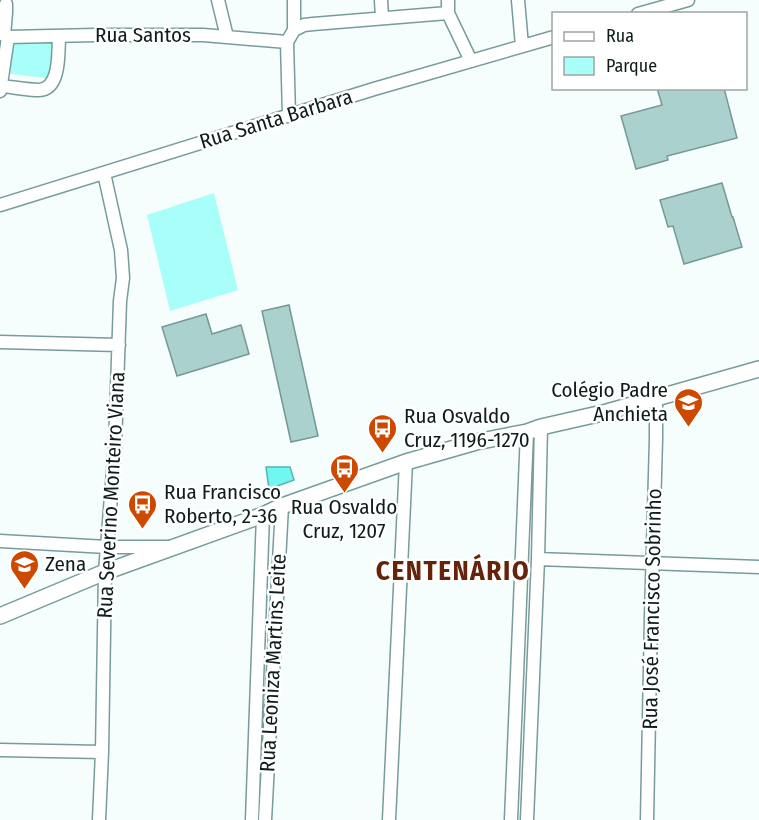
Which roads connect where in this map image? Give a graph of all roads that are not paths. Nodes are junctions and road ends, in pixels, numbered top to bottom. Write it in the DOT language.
graph roads {
  1 [pos="218,0"];
  2 [pos="294,0"];
  3 [pos="381,0"];
  4 [pos="448,0"];
  5 [pos="518,0"];
  6 [pos="688,0"];
  7 [pos="6,4"];
  8 [pos="645,12"];
  9 [pos="448,13"];
  10 [pos="382,18"];
  11 [pos="294,30"];
  12 [pos="4,35"];
  13 [pos="59,37"];
  14 [pos="227,37"];
  15 [pos="552,38"];
  16 [pos="287,42"];
  17 [pos="522,46"];
  18 [pos="471,61"];
  19 [pos="0,88"];
  20 [pos="289,116"];
  21 [pos="104,173"];
  22 [pos="0,205"];
  23 [pos="0,342"];
  24 [pos="119,345"];
  25 [pos="759,369"];
  26 [pos="656,399"];
  27 [pos="534,429"];
  28 [pos="406,462"];
  29 [pos="282,506"];
  30 [pos="263,515"];
  31 [pos="0,540"];
  32 [pos="107,546"];
  33 [pos="176,547"];
  34 [pos="538,559"];
  35 [pos="653,563"];
  36 [pos="759,567"];
  37 [pos="105,572"];
  38 [pos="0,616"];
  39 [pos="0,750"];
  40 [pos="102,752"];
  41 [pos="99,820"];
  42 [pos="252,820"];
  43 [pos="265,820"];
  44 [pos="389,820"];
  45 [pos="511,820"];
  46 [pos="527,820"];
  47 [pos="647,820"];
  1 -- 14 [label="street"];
  2 -- 11 [label="street"];
  3 -- 10 [label="street"];
  4 -- 9 [label="street"];
  5 -- 17 [label="street"];
  6 -- 8 [label="street"];
  7 -- 12 [label="street"];
  9 -- 10 [label="street"];
  9 -- 18 [label="street"];
  10 -- 11 [label="street"];
  11 -- 16 [label="street"];
  12 -- 13 [label="street, Rua Santos"];
  12 -- 19 [label="street"];
  13 -- 14 [label="street, Rua Santos"];
  13 -- 19 [label="street"];
  14 -- 16 [label="street, Rua Santos"];
  15 -- 17 [label="street, Rua Santa Barbara"];
  16 -- 20 [label="street"];
  17 -- 18 [label="street, Rua Santa Barbara"];
  18 -- 20 [label="street, Rua Santa Barbara"];
  20 -- 21 [label="street, Rua Santa Barbara"];
  21 -- 22 [label="street, Rua Santa Barbara"];
  21 -- 24 [label="street, Rua Severino Monteiro Viana"];
  23 -- 24 [label="street"];
  24 -- 32 [label="street, Rua Severino Monteiro Viana"];
  25 -- 26 [label="street"];
  26 -- 27 [label="street"];
  26 -- 35 [label="street, Rua José Francisco Sobrinho"];
  27 -- 28 [label="street"];
  27 -- 34 [label="street"];
  27 -- 45 [label="street"];
  28 -- 29 [label="street"];
  28 -- 44 [label="street"];
  29 -- 30 [label="street"];
  29 -- 43 [label="street, Rua Leoniza Martins Leite"];
  30 -- 33 [label="street"];
  30 -- 42 [label="street, Rua Leoniza Martins Leite"];
  31 -- 32 [label="street"];
  32 -- 33 [label="street"];
  32 -- 37 [label="street, Rua Severino Monteiro Viana"];
  33 -- 37 [label="street"];
  34 -- 35 [label="street"];
  34 -- 46 [label="street"];
  35 -- 36 [label="street"];
  35 -- 47 [label="street, Rua José Francisco Sobrinho"];
  37 -- 38 [label="street"];
  37 -- 40 [label="street, Rua Severino Monteiro Viana"];
  39 -- 40 [label="street"];
  40 -- 41 [label="street, Rua Severino Monteiro Viana"];
}
